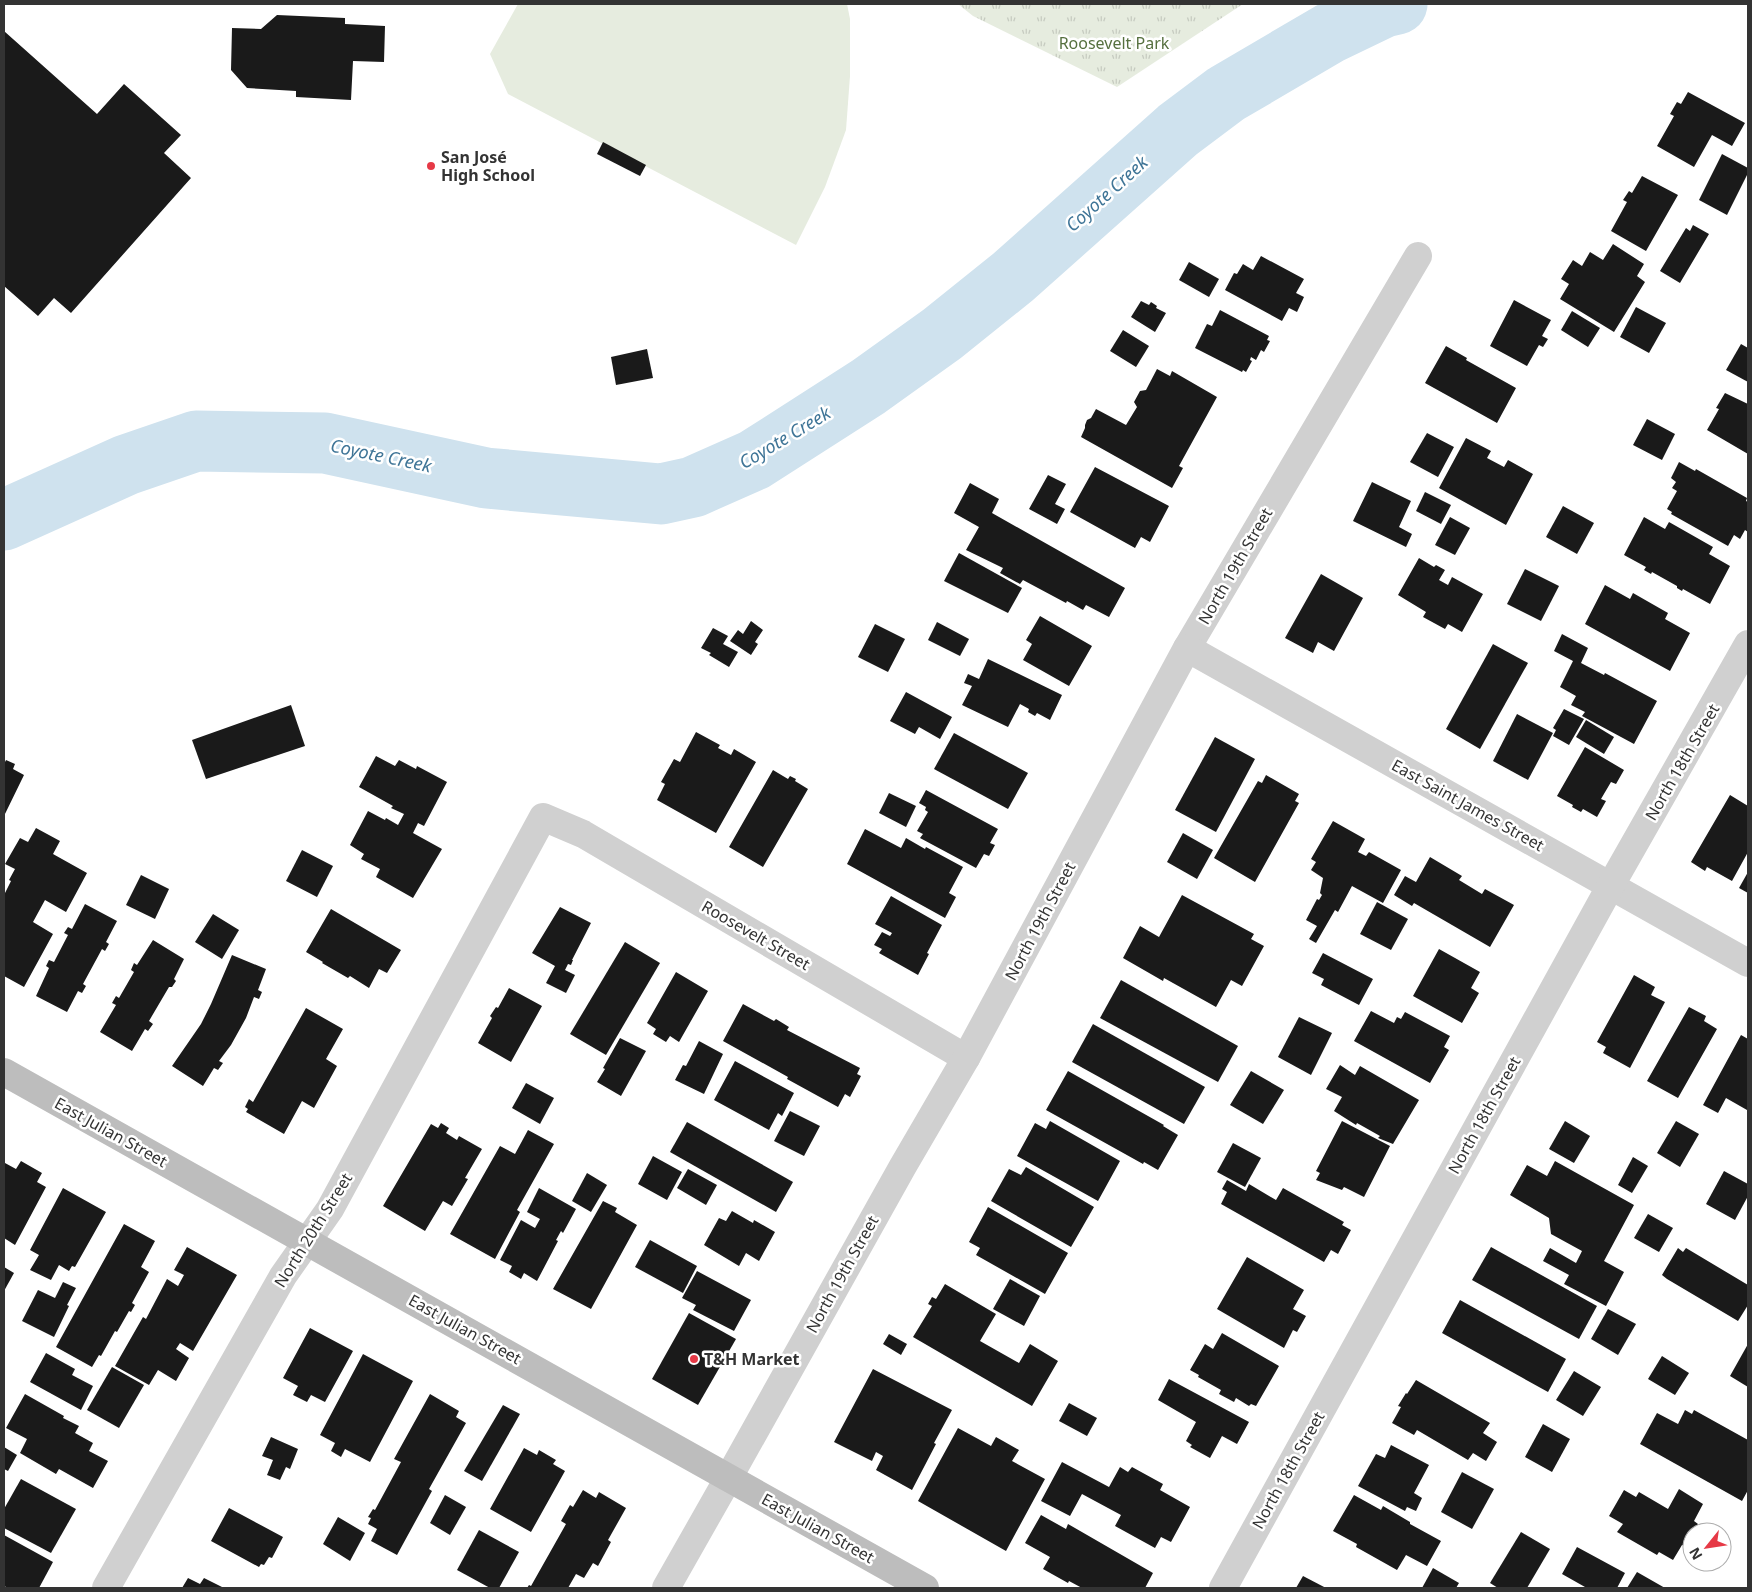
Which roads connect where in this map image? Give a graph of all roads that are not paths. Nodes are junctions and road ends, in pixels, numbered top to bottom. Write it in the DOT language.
graph roads {
  1 [pos="1418,256"];
  2 [pos="1748,644"];
  3 [pos="1187,648"];
  4 [pos="543,817"];
  5 [pos="1611,885"];
  6 [pos="1748,963"];
  7 [pos="966,1058"];
  8 [pos="4,1072"];
  9 [pos="307,1241"];
  10 [pos="729,1477"];
  11 [pos="106,1588"];
  12 [pos="666,1588"];
  13 [pos="925,1588"];
  14 [pos="1223,1588"];
  1 -- 3 [label="street, North 19th Street"];
  2 -- 5 [label="street, North 18th Street"];
  3 -- 5 [label="street, East Saint James Street"];
  3 -- 7 [label="street, North 19th Street"];
  4 -- 7 [label="street, Roosevelt Street"];
  4 -- 9 [label="street, North 20th Street"];
  5 -- 6 [label="street, East Saint James Street"];
  5 -- 14 [label="street, North 18th Street"];
  7 -- 10 [label="street, North 19th Street"];
  8 -- 9 [label="main road, East Julian Street"];
  9 -- 10 [label="main road, East Julian Street"];
  9 -- 11 [label="street, North 20th Street"];
  10 -- 12 [label="street, North 19th Street"];
  10 -- 13 [label="main road, East Julian Street"];
}
